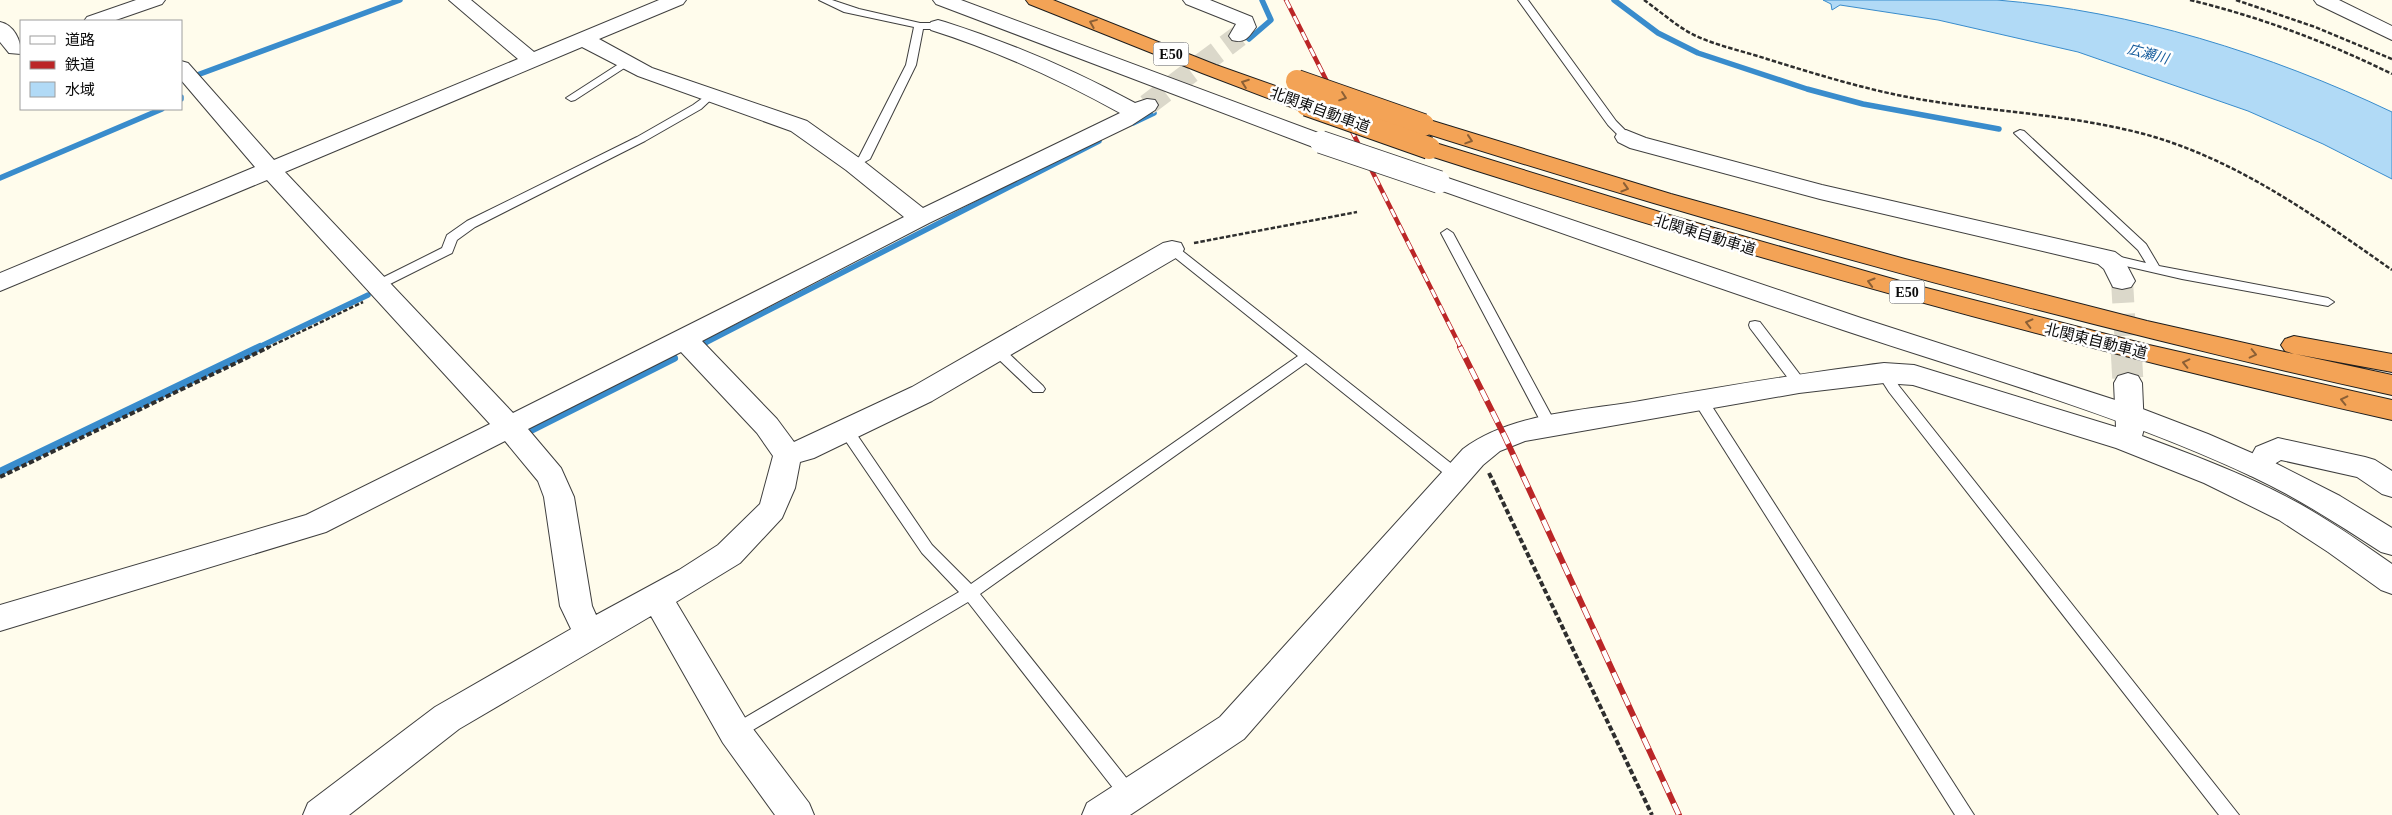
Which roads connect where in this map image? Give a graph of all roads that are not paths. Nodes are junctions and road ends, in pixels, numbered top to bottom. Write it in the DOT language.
graph roads {
  1 [pos="155,0"];
  2 [pos="459,0"];
  3 [pos="676,0"];
  4 [pos="824,0"];
  5 [pos="943,0"];
  6 [pos="1036,0"];
  7 [pos="1085,0"];
  8 [pos="1193,0"];
  9 [pos="1523,0"];
  10 [pos="2324,0"];
  11 [pos="136,15"];
  12 [pos="101,20"];
  13 [pos="929,26"];
  14 [pos="0,28"];
  15 [pos="2392,34"];
  16 [pos="1239,36"];
  17 [pos="583,39"];
  18 [pos="15,52"];
  19 [pos="533,60"];
  20 [pos="625,63"];
  21 [pos="182,68"];
  22 [pos="711,95"];
  23 [pos="571,98"];
  24 [pos="2020,133"];
  25 [pos="1426,137"];
  26 [pos="1626,138"];
  27 [pos="854,165"];
  28 [pos="270,170"];
  29 [pos="921,218"];
  30 [pos="1748,225"];
  31 [pos="1447,233"];
  32 [pos="1172,249"];
  33 [pos="2106,258"];
  34 [pos="2154,268"];
  35 [pos="0,282"];
  36 [pos="2122,282"];
  37 [pos="381,289"];
  38 [pos="2328,302"];
  39 [pos="1755,325"];
  40 [pos="684,339"];
  41 [pos="998,351"];
  42 [pos="1307,356"];
  43 [pos="2392,362"];
  44 [pos="1884,373"];
  45 [pos="1799,383"];
  46 [pos="2128,383"];
  47 [pos="2392,385"];
  48 [pos="1038,389"];
  49 [pos="1701,401"];
  50 [pos="2392,410"];
  51 [pos="509,426"];
  52 [pos="1550,426"];
  53 [pos="2127,428"];
  54 [pos="846,430"];
  55 [pos="787,455"];
  56 [pos="1465,467"];
  57 [pos="2259,467"];
  58 [pos="2392,486"];
  59 [pos="2392,544"];
  60 [pos="2392,581"];
  61 [pos="970,594"];
  62 [pos="657,598"];
  63 [pos="0,618"];
  64 [pos="589,634"];
  65 [pos="735,732"];
  66 [pos="1119,807"];
  67 [pos="321,815"];
  68 [pos="796,815"];
  69 [pos="1965,815"];
  70 [pos="2230,815"];
  1 -- 11 [label="street"];
  2 -- 19 [label="street"];
  3 -- 17 [label="street"];
  4 -- 13 [label="lane"];
  5 -- 53 [label="street, bridge"];
  25 -- 6 [label="highway, 北関東自動車道 / E50, one-way, bridge"];
  7 -- 25 [label="highway, 北関東自動車道 / E50, one-way, bridge"];
  8 -- 16 [label="street"];
  9 -- 26 [label="lane"];
  10 -- 15 [label="street"];
  11 -- 12 [label="street"];
  13 -- 27 [label="lane"];
  13 -- 29 [label="street"];
  14 -- 18 [label="street"];
  17 -- 19 [label="street"];
  17 -- 20 [label="street"];
  19 -- 28 [label="street"];
  20 -- 22 [label="street"];
  20 -- 23 [label="lane"];
  21 -- 28 [label="street"];
  22 -- 27 [label="street"];
  22 -- 37 [label="lane"];
  24 -- 34 [label="lane"];
  25 -- 30 [label="highway, 北関東自動車道 / E50, one-way"];
  50 -- 25 [label="highway, 北関東自動車道 / E50, one-way"];
  26 -- 33 [label="street"];
  27 -- 29 [label="street"];
  28 -- 35 [label="street"];
  28 -- 37 [label="street"];
  29 -- 40 [label="street"];
  30 -- 43 [label="highway"];
  30 -- 47 [label="highway, 北関東自動車道 / E50, one-way"];
  31 -- 52 [label="lane"];
  32 -- 41 [label="street"];
  32 -- 42 [label="lane"];
  33 -- 34 [label="lane"];
  33 -- 36 [label="street"];
  34 -- 38 [label="lane"];
  37 -- 51 [label="street"];
  39 -- 45 [label="lane"];
  40 -- 51 [label="street"];
  40 -- 55 [label="street"];
  41 -- 48 [label="lane"];
  41 -- 54 [label="street"];
  42 -- 56 [label="lane"];
  42 -- 61 [label="lane"];
  44 -- 45 [label="street"];
  44 -- 53 [label="street"];
  44 -- 70 [label="lane"];
  45 -- 49 [label="street"];
  46 -- 53 [label="street"];
  49 -- 52 [label="street"];
  49 -- 69 [label="lane"];
  51 -- 63 [label="street"];
  51 -- 64 [label="street"];
  52 -- 56 [label="street"];
  53 -- 57 [label="street"];
  53 -- 60 [label="street"];
  54 -- 55 [label="street"];
  54 -- 61 [label="lane"];
  55 -- 62 [label="street"];
  56 -- 66 [label="street"];
  57 -- 58 [label="street"];
  57 -- 59 [label="street"];
  61 -- 65 [label="lane"];
  61 -- 66 [label="lane"];
  62 -- 64 [label="street"];
  62 -- 65 [label="street"];
  64 -- 67 [label="street"];
  65 -- 68 [label="street"];
}
